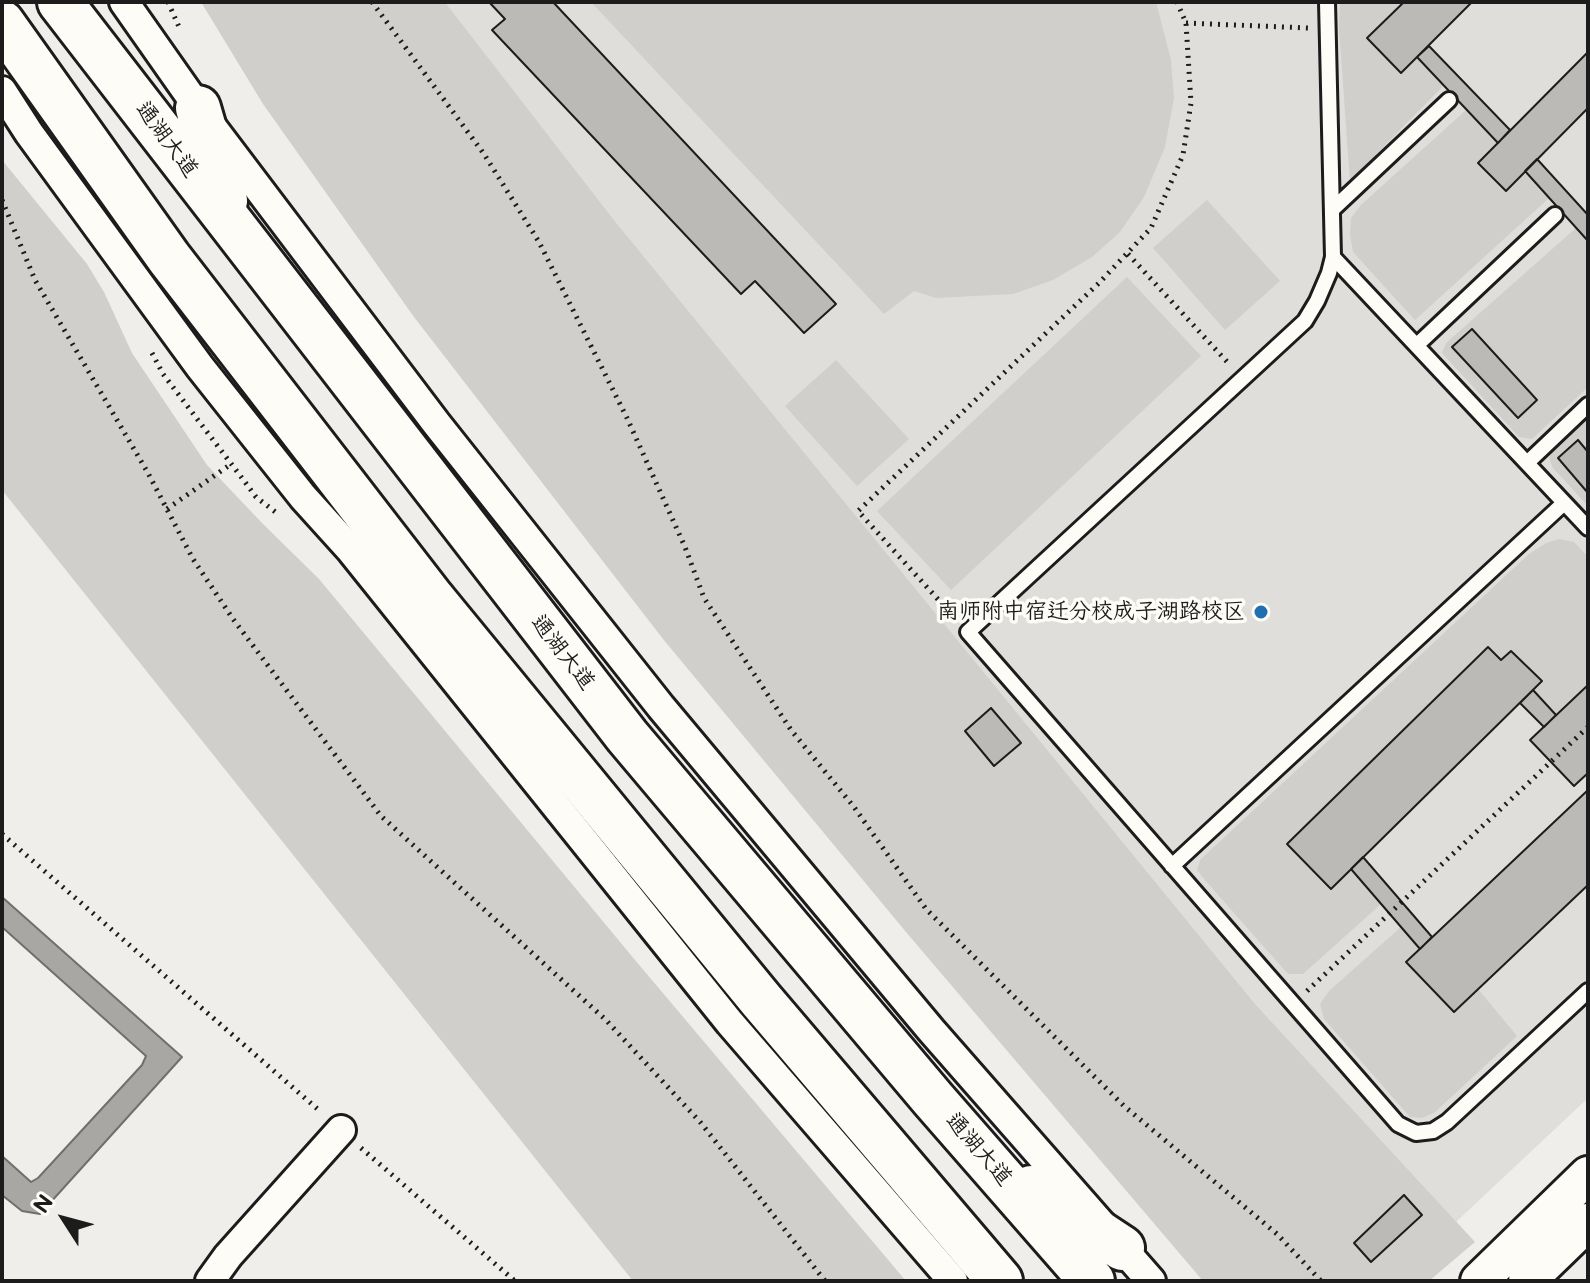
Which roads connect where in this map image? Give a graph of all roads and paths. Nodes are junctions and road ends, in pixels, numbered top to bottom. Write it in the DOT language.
graph roads {
  1 [pos="60,2"];
  2 [pos="124,2"];
  3 [pos="372,2"];
  4 [pos="1177,2"];
  5 [pos="1327,2"];
  6 [pos="2,23"];
  7 [pos="1186,23"];
  8 [pos="1328,29"];
  9 [pos="2,60"];
  10 [pos="2,91"];
  11 [pos="54,96"];
  12 [pos="1449,100"];
  13 [pos="198,108"];
  14 [pos="2,200"];
  15 [pos="1332,210"];
  16 [pos="1555,215"];
  17 [pos="232,226"];
  18 [pos="1128,254"];
  19 [pos="1333,257"];
  20 [pos="1417,345"];
  21 [pos="1243,379"];
  22 [pos="1588,405"];
  23 [pos="1527,463"];
  24 [pos="231,464"];
  25 [pos="1564,503"];
  26 [pos="167,509"];
  27 [pos="1588,528"];
  28 [pos="968,632"];
  29 [pos="1588,727"];
  30 [pos="2,834"];
  31 [pos="1172,866"];
  32 [pos="1588,991"];
  33 [pos="1294,1003"];
  34 [pos="341,1130"];
  35 [pos="983,1157"];
  36 [pos="1588,1175"];
  37 [pos="1588,1222"];
  38 [pos="1122,1248"];
  39 [pos="210,1281"];
  40 [pos="515,1281"];
  41 [pos="825,1281"];
  42 [pos="953,1281"];
  43 [pos="1000,1281"];
  44 [pos="1092,1281"];
  45 [pos="1151,1281"];
  46 [pos="1321,1281"];
  47 [pos="1479,1281"];
  48 [pos="1527,1281"];
  1 -- 17 [label="main road, 通湖大道"];
  2 -- 13 [label="street"];
  3 -- 46 [label="path"];
  4 -- 7 [label="path"];
  5 -- 8 [label="lane"];
  6 -- 11 [label="main road"];
  7 -- 8 [label="path"];
  7 -- 18 [label="path"];
  8 -- 15 [label="lane"];
  9 -- 11 [label="main road"];
  10 -- 42 [label="street"];
  11 -- 43 [label="main road"];
  12 -- 15 [label="lane"];
  13 -- 17 [label="main road"];
  13 -- 38 [label="street"];
  14 -- 26 [label="path"];
  15 -- 19 [label="lane"];
  16 -- 20 [label="lane"];
  17 -- 35 [label="main road, 通湖大道"];
  18 -- 21 [label="path"];
  18 -- 28 [label="path"];
  19 -- 20 [label="lane"];
  19 -- 21 [label="lane"];
  20 -- 23 [label="lane"];
  21 -- 28 [label="lane"];
  22 -- 23 [label="lane"];
  23 -- 25 [label="lane"];
  24 -- 26 [label="path"];
  25 -- 27 [label="lane"];
  25 -- 31 [label="lane"];
  26 -- 41 [label="path"];
  28 -- 31 [label="lane"];
  29 -- 33 [label="path"];
  30 -- 34 [label="path"];
  31 -- 33 [label="lane"];
  32 -- 33 [label="lane"];
  34 -- 39 [label="street"];
  34 -- 40 [label="path"];
  35 -- 38 [label="main road"];
  35 -- 44 [label="main road, 通湖大道"];
  36 -- 47 [label="street"];
  37 -- 48 [label="street"];
  38 -- 45 [label="street"];
}
